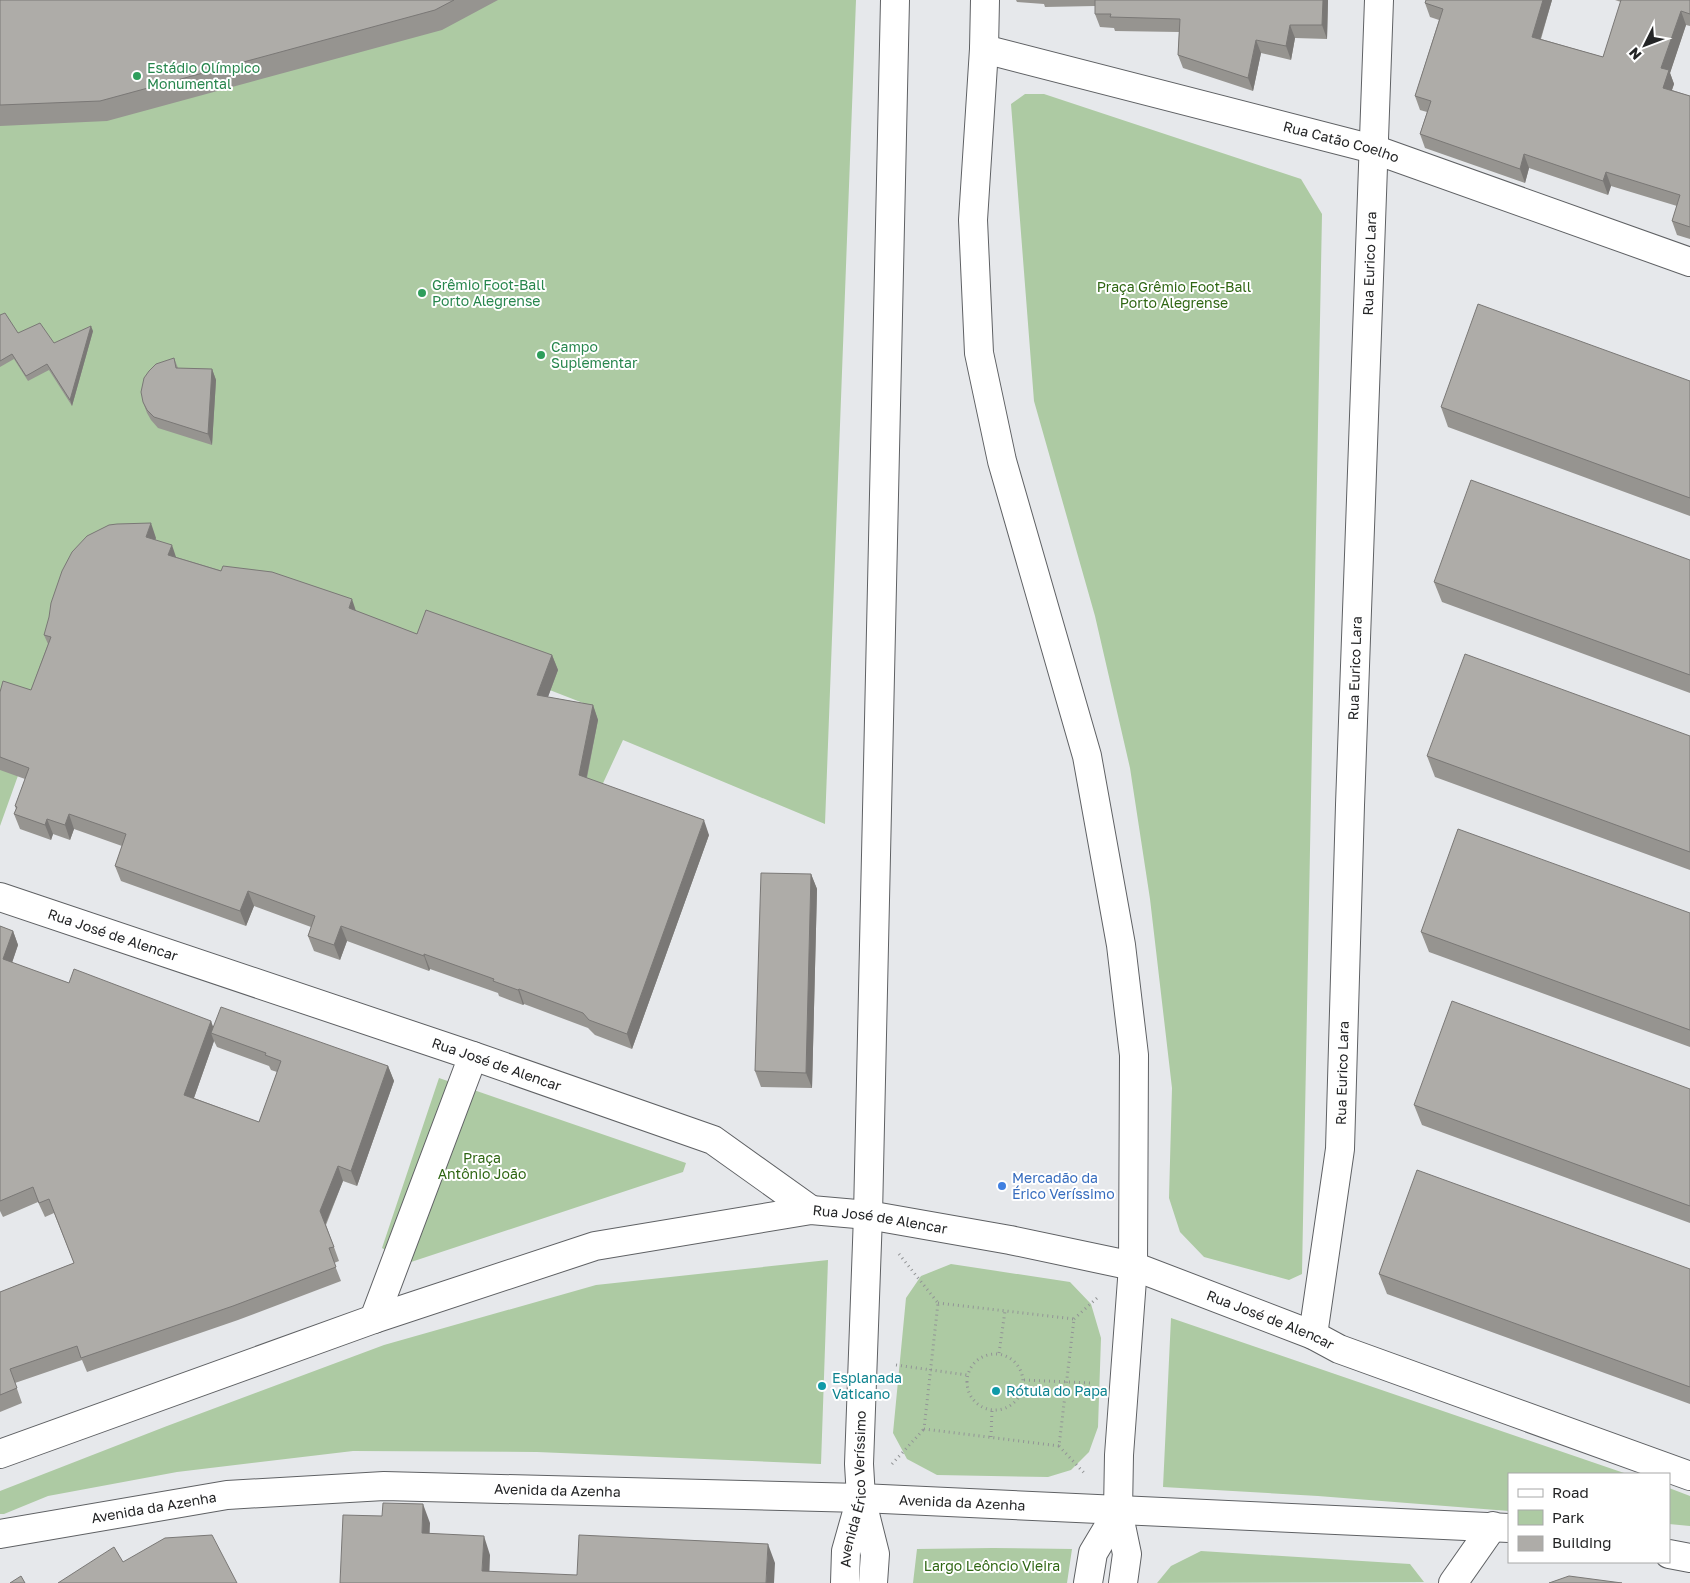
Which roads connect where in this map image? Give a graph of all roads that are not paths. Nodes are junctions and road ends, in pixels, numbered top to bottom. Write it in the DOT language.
graph roads {
  1 [pos="895,0"];
  2 [pos="985,0"];
  3 [pos="1379,0"];
  4 [pos="984,48"];
  5 [pos="1373,149"];
  6 [pos="1690,262"];
  7 [pos="0,897"];
  8 [pos="473,1056"];
  9 [pos="811,1210"];
  10 [pos="868,1215"];
  11 [pos="1133,1266"];
  12 [pos="374,1320"];
  13 [pos="1314,1335"];
  14 [pos="0,1454"];
  15 [pos="1690,1476"];
  16 [pos="861,1498"];
  17 [pos="1118,1511"];
  18 [pos="1501,1527"];
  19 [pos="0,1534"];
  20 [pos="1670,1554"];
  21 [pos="1690,1558"];
  22 [pos="845,1583"];
  23 [pos="873,1583"];
  24 [pos="1088,1583"];
  25 [pos="1123,1583"];
  26 [pos="1453,1583"];
  1 -- 10 [label="main road, Avenida Érico Veríssimo"];
  2 -- 4 [label="main road"];
  3 -- 5 [label="main road, Rua Eurico Lara"];
  4 -- 5 [label="main road, Rua Catão Coelho"];
  4 -- 11 [label="main road"];
  5 -- 6 [label="main road, Rua Catão Coelho"];
  5 -- 13 [label="main road, Rua Eurico Lara"];
  7 -- 8 [label="main road, Rua José de Alencar"];
  8 -- 9 [label="main road, Rua José de Alencar"];
  8 -- 12 [label="main road"];
  9 -- 10 [label="main road, Rua José de Alencar"];
  9 -- 12 [label="main road"];
  10 -- 11 [label="main road, Rua José de Alencar"];
  10 -- 16 [label="main road, Avenida Érico Veríssimo"];
  11 -- 13 [label="main road, Rua José de Alencar"];
  11 -- 17 [label="main road"];
  12 -- 14 [label="main road"];
  13 -- 15 [label="main road, Rua José de Alencar"];
  16 -- 17 [label="main road, Avenida da Azenha"];
  16 -- 19 [label="main road, Avenida da Azenha"];
  16 -- 22 [label="main road, Avenida Érico Veríssimo"];
  16 -- 23 [label="main road"];
  17 -- 18 [label="main road"];
  17 -- 24 [label="main road"];
  17 -- 25 [label="main road"];
  18 -- 26 [label="main road"];
  20 -- 21 [label="main road"];
}
